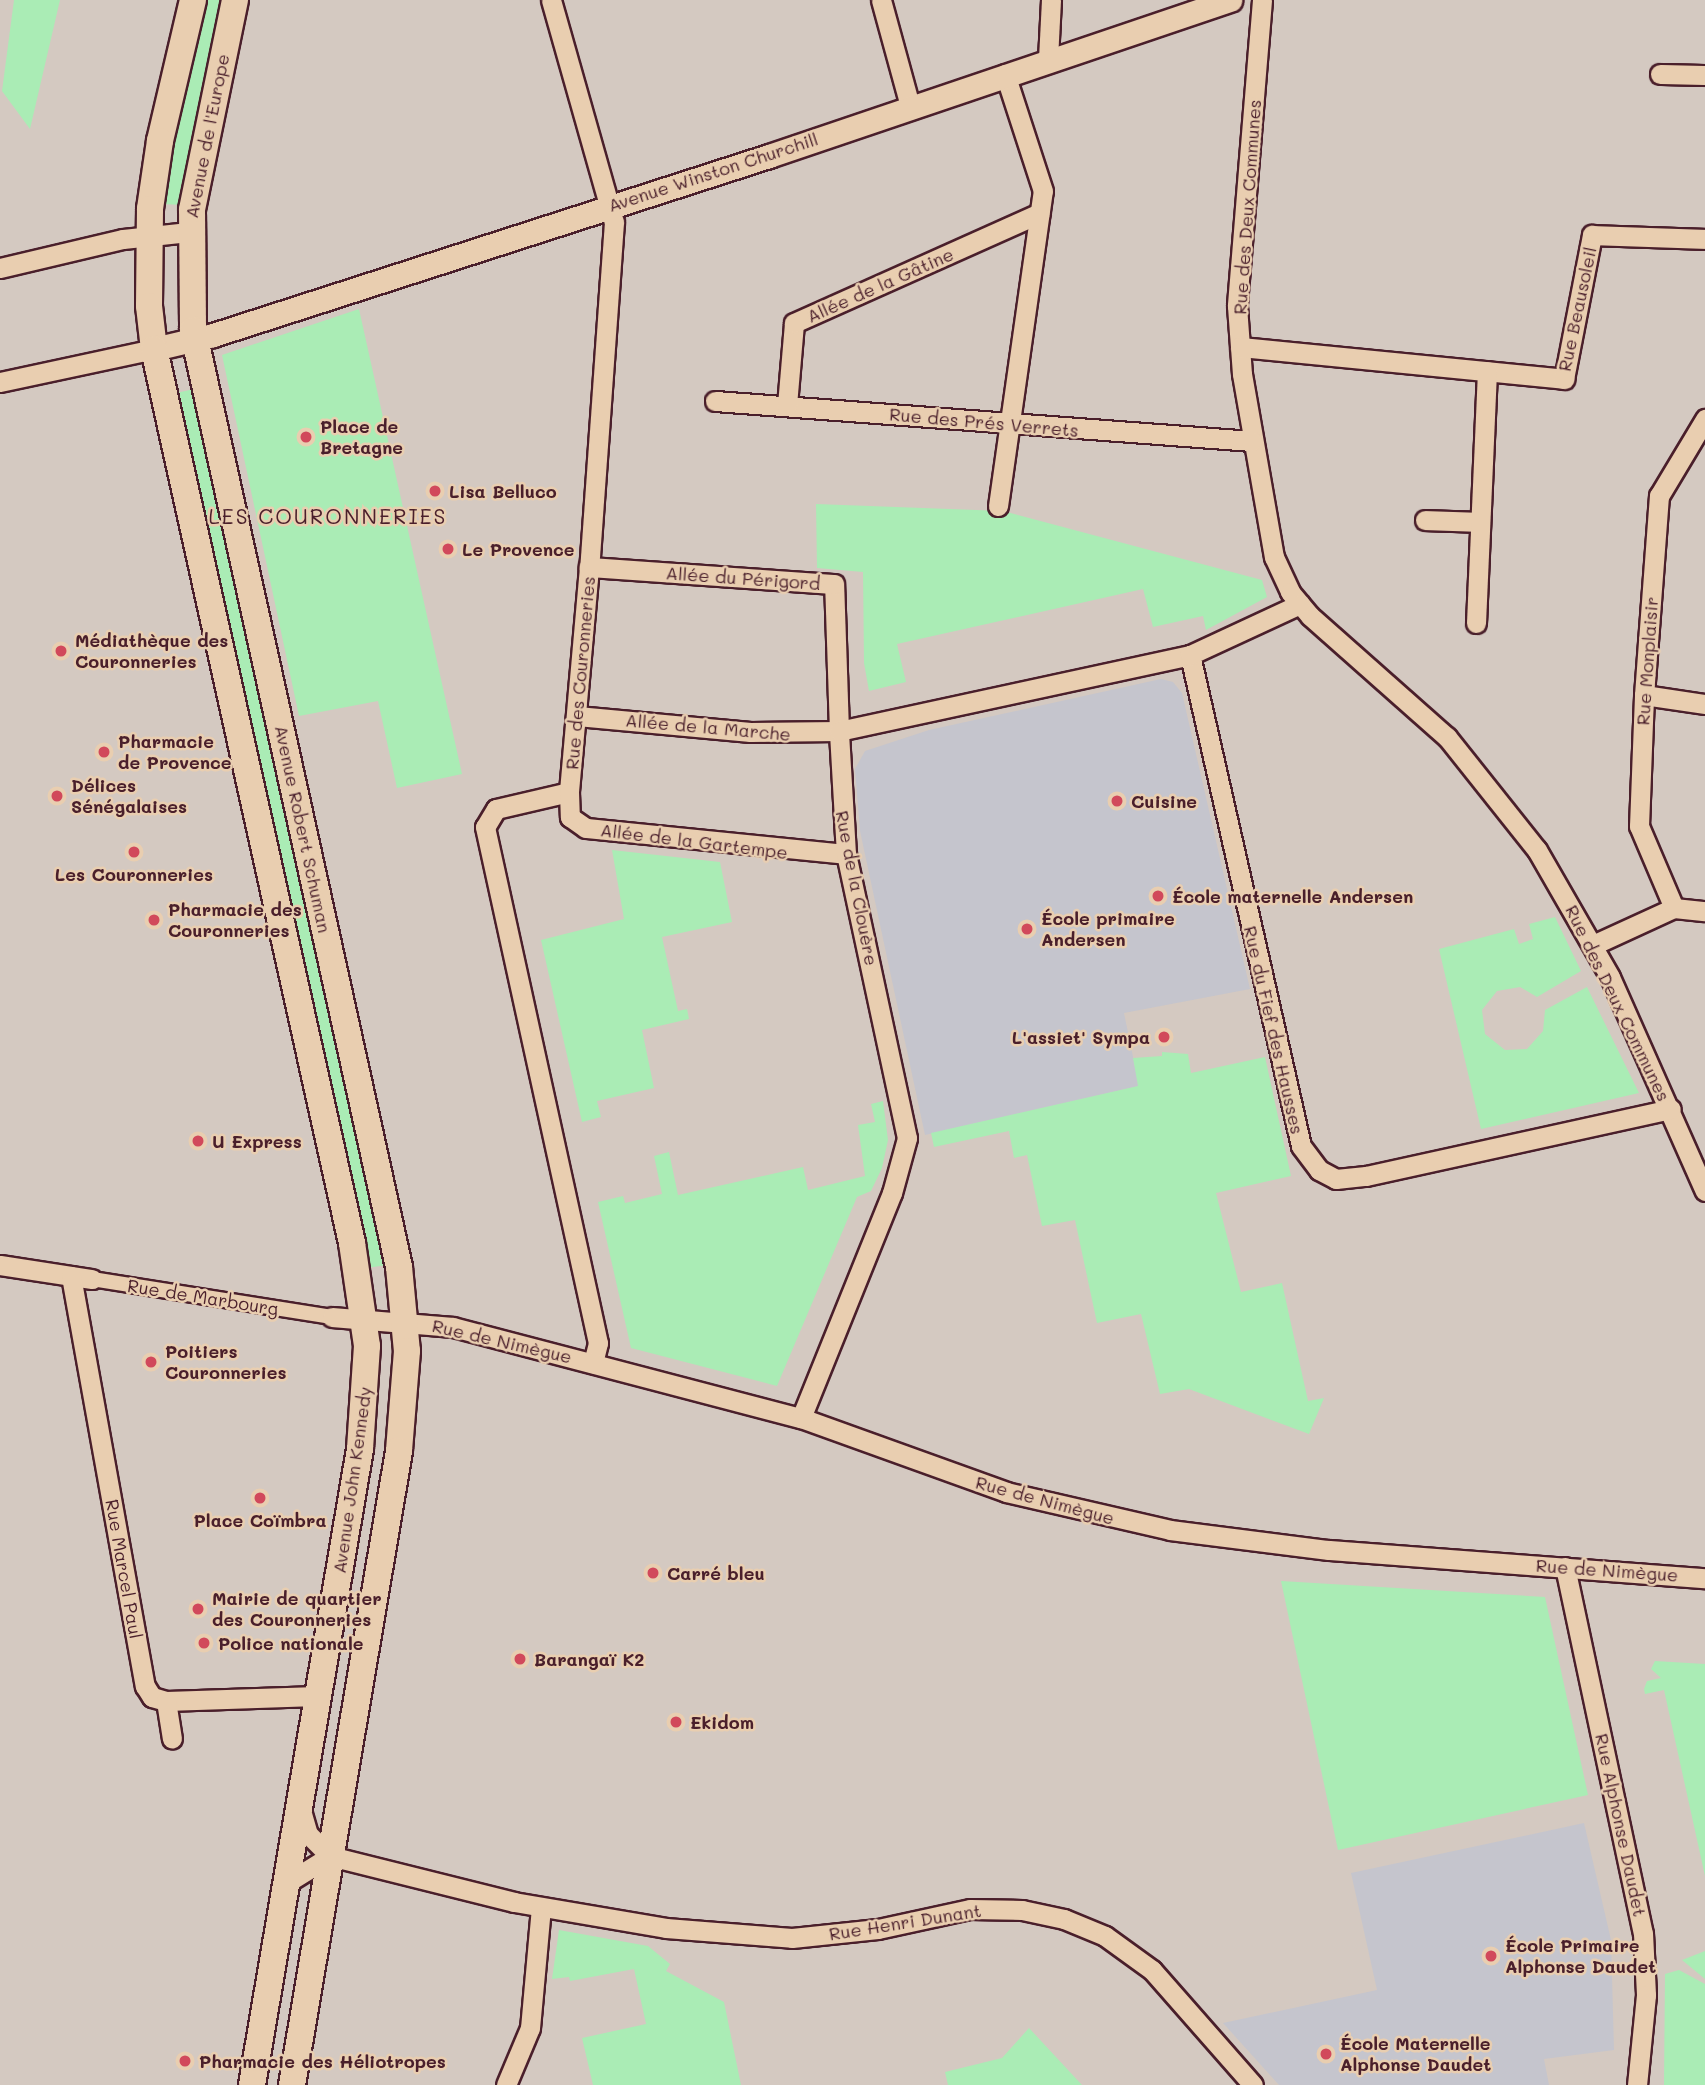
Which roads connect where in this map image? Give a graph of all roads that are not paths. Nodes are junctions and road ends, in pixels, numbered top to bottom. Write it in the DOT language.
graph roads {
  1 [pos="193,0"];
  2 [pos="235,0"];
  3 [pos="551,0"];
  4 [pos="881,0"];
  5 [pos="1051,0"];
  6 [pos="1230,0"];
  7 [pos="1262,0"];
  8 [pos="1048,59"];
  9 [pos="1005,74"];
  10 [pos="1660,74"];
  11 [pos="1705,75"];
  12 [pos="910,106"];
  13 [pos="609,205"];
  14 [pos="1040,213"];
  15 [pos="190,232"];
  16 [pos="148,236"];
  17 [pos="1705,239"];
  18 [pos="0,268"];
  19 [pos="194,334"];
  20 [pos="1240,347"];
  21 [pos="154,349"];
  22 [pos="1487,371"];
  23 [pos="0,382"];
  24 [pos="715,401"];
  25 [pos="787,405"];
  26 [pos="1705,419"];
  27 [pos="1010,425"];
  28 [pos="1252,441"];
  29 [pos="998,506"];
  30 [pos="1425,520"];
  31 [pos="1480,522"];
  32 [pos="589,567"];
  33 [pos="1300,604"];
  34 [pos="1476,623"];
  35 [pos="1190,655"];
  36 [pos="1644,695"];
  37 [pos="1705,704"];
  38 [pos="576,716"];
  39 [pos="839,732"];
  40 [pos="569,792"];
  41 [pos="846,855"];
  42 [pos="1674,908"];
  43 [pos="1705,911"];
  44 [pos="1593,945"];
  45 [pos="1671,1109"];
  46 [pos="1705,1191"];
  47 [pos="0,1265"];
  48 [pos="71,1276"];
  49 [pos="92,1279"];
  50 [pos="332,1317"];
  51 [pos="406,1320"];
  52 [pos="365,1322"];
  53 [pos="593,1363"];
  54 [pos="801,1418"];
  55 [pos="1565,1567"];
  56 [pos="1705,1577"];
  57 [pos="317,1696"];
  58 [pos="166,1701"];
  59 [pos="172,1739"];
  60 [pos="299,1802"];
  61 [pos="330,1856"];
  62 [pos="285,1884"];
  63 [pos="541,1908"];
  64 [pos="252,2085"];
  65 [pos="292,2085"];
  66 [pos="506,2085"];
  67 [pos="1254,2085"];
  68 [pos="1637,2085"];
  1 -- 16 [label="main road"];
  2 -- 15 [label="main road, Avenue de l'Europe"];
  3 -- 13 [label="street, Rue des Couronneries"];
  4 -- 12 [label="street"];
  5 -- 8 [label="street"];
  6 -- 8 [label="street, Avenue Winston Churchill"];
  7 -- 20 [label="street, Rue des Deux Communes"];
  8 -- 9 [label="street, Avenue Winston Churchill"];
  9 -- 12 [label="street, Avenue Winston Churchill"];
  9 -- 14 [label="street"];
  10 -- 11 [label="street"];
  12 -- 13 [label="street, Avenue Winston Churchill"];
  13 -- 19 [label="street, Avenue Winston Churchill"];
  13 -- 32 [label="street, Rue des Couronneries"];
  14 -- 25 [label="street, Allée de la Gâtine"];
  14 -- 27 [label="street"];
  15 -- 16 [label="street"];
  15 -- 19 [label="main road, Avenue de l'Europe"];
  16 -- 18 [label="street"];
  16 -- 19 [label="main road"];
  16 -- 21 [label="main road"];
  17 -- 22 [label="street, Rue Beausoleil"];
  19 -- 21 [label="street"];
  19 -- 51 [label="main road, Avenue Robert Schuman"];
  20 -- 22 [label="street, Rue Beausoleil"];
  20 -- 28 [label="street, Rue des Deux Communes"];
  21 -- 23 [label="street"];
  21 -- 52 [label="main road"];
  22 -- 31 [label="street"];
  24 -- 25 [label="street, Rue des Prés Verrets"];
  25 -- 27 [label="street, Rue des Prés Verrets"];
  26 -- 36 [label="street, Rue Monplaisir"];
  27 -- 28 [label="street, Rue des Prés Verrets"];
  27 -- 29 [label="street"];
  28 -- 33 [label="street, Rue des Deux Communes"];
  30 -- 31 [label="street"];
  31 -- 34 [label="street"];
  32 -- 38 [label="street, Rue des Couronneries"];
  32 -- 39 [label="street, Allée du Périgord"];
  33 -- 35 [label="street"];
  33 -- 44 [label="street, Rue des Deux Communes"];
  35 -- 39 [label="street"];
  35 -- 45 [label="street, Rue du Fief des Hausses"];
  36 -- 37 [label="street"];
  36 -- 42 [label="street, Rue Monplaisir"];
  38 -- 39 [label="street, Allée de la Marche"];
  38 -- 40 [label="street, Rue des Couronneries"];
  39 -- 41 [label="street, Rue de la Clouère"];
  40 -- 41 [label="street, Allée de la Gartempe"];
  40 -- 53 [label="street, Rue des Couronneries"];
  41 -- 54 [label="street, Rue de la Clouère"];
  42 -- 43 [label="street"];
  42 -- 44 [label="street"];
  44 -- 45 [label="street, Rue des Deux Communes"];
  45 -- 46 [label="street, Rue des Deux Communes"];
  47 -- 48 [label="street, Rue de Marbourg"];
  48 -- 49 [label="street, Rue de Marbourg"];
  48 -- 58 [label="street, Rue Marcel Paul"];
  49 -- 50 [label="street, Rue de Marbourg"];
  50 -- 52 [label="street, Rue de Marbourg"];
  51 -- 52 [label="street, Rue de Marbourg"];
  51 -- 53 [label="street, Rue de Nimègue"];
  51 -- 61 [label="main road"];
  52 -- 57 [label="main road, Avenue John Kennedy"];
  53 -- 54 [label="street, Rue de Nimègue"];
  54 -- 55 [label="street, Rue de Nimègue"];
  55 -- 56 [label="street, Rue de Nimègue"];
  55 -- 68 [label="street, Rue Alphonse Daudet"];
  57 -- 58 [label="street"];
  57 -- 60 [label="main road, Avenue John Kennedy"];
  58 -- 59 [label="street"];
  60 -- 61 [label="street, Avenue John Kennedy"];
  60 -- 62 [label="main road, Avenue John Kennedy"];
  61 -- 62 [label="street"];
  61 -- 63 [label="street, Rue Henri Dunant"];
  61 -- 65 [label="main road"];
  62 -- 64 [label="main road, Avenue John Kennedy"];
  63 -- 66 [label="street"];
  63 -- 67 [label="street, Rue Henri Dunant"];
}
